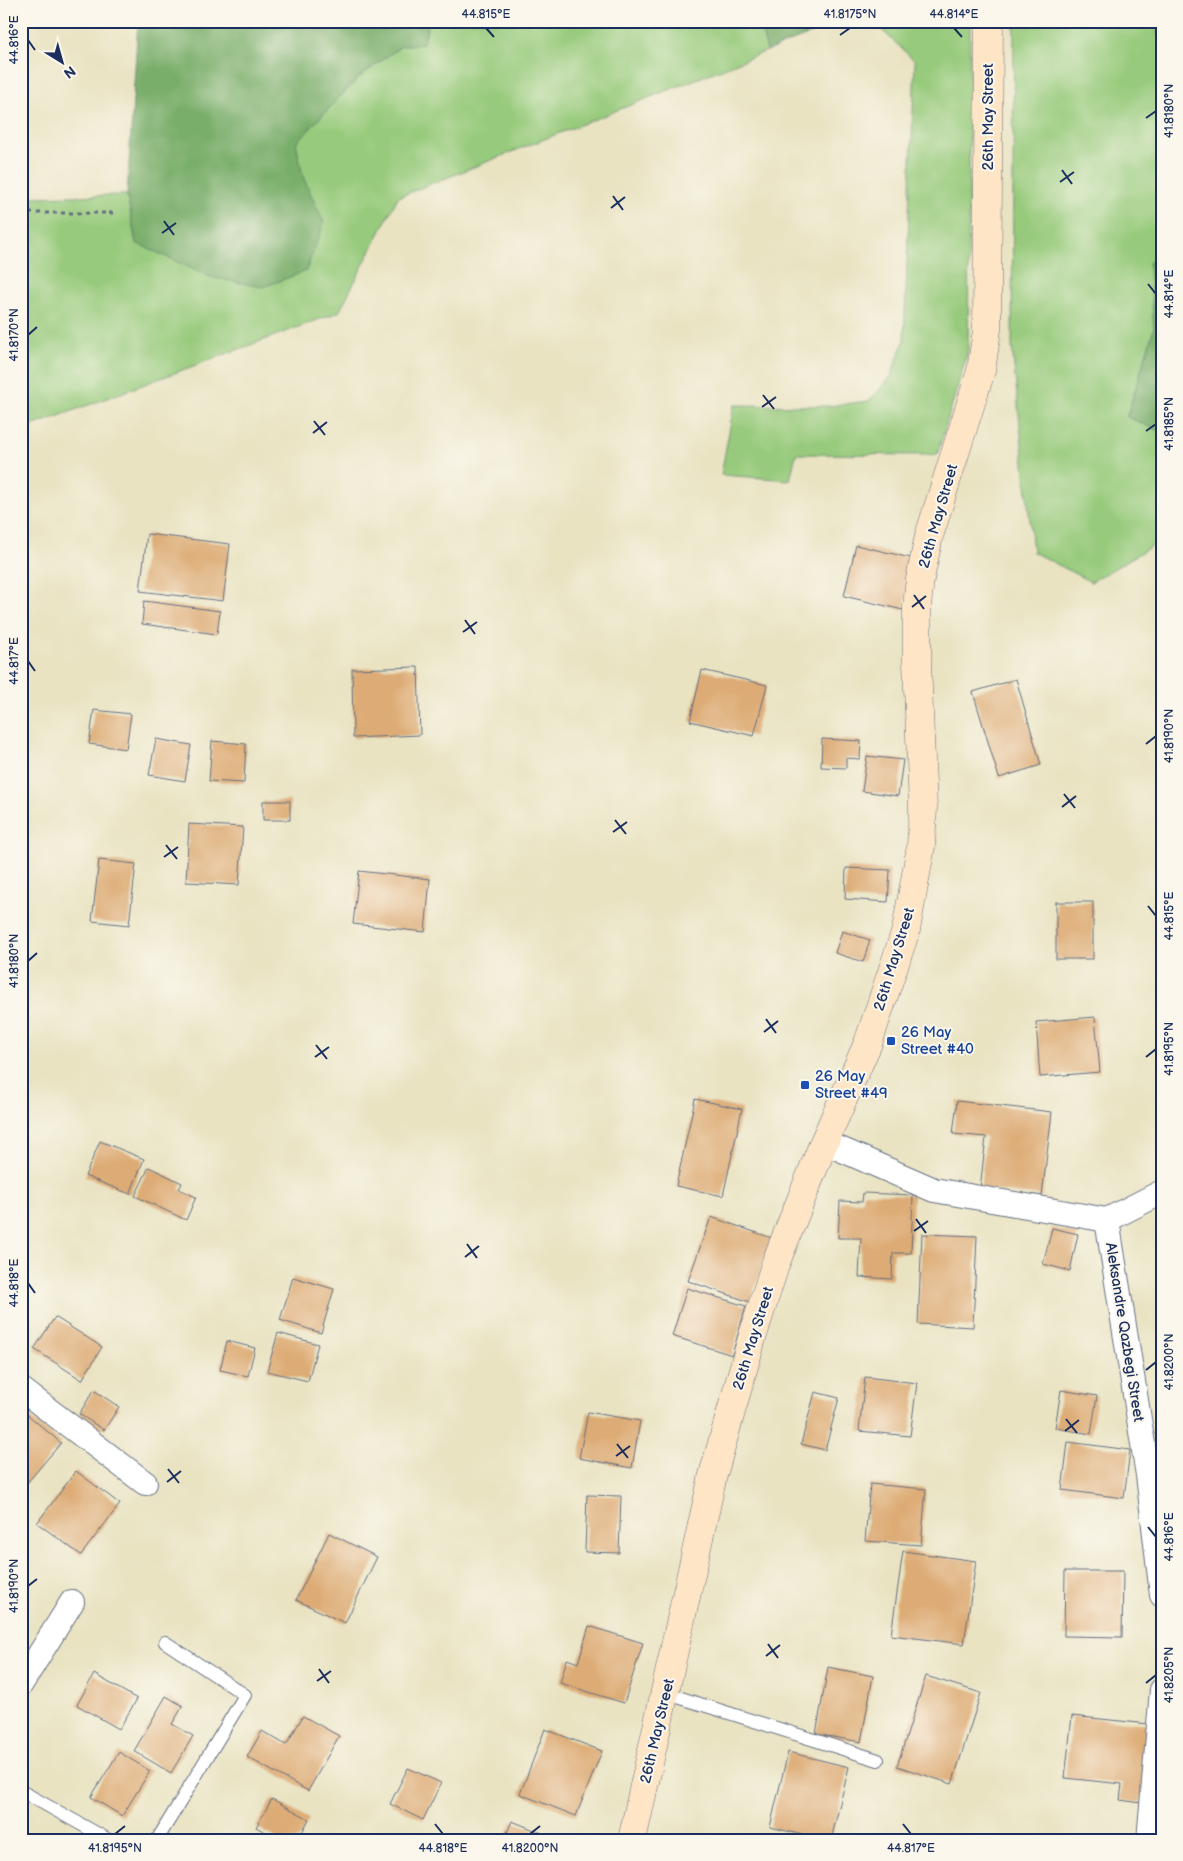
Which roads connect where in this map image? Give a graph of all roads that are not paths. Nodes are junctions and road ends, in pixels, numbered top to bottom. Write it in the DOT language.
graph roads {
  1 [pos="989,21"];
  2 [pos="824,1142"];
  3 [pos="1162,1192"];
  4 [pos="1107,1220"];
  5 [pos="21,1389"];
  6 [pos="145,1484"];
  7 [pos="1162,1595"];
  8 [pos="72,1602"];
  9 [pos="165,1642"];
  10 [pos="21,1684"];
  11 [pos="1162,1690"];
  12 [pos="665,1693"];
  13 [pos="878,1760"];
  14 [pos="21,1791"];
  15 [pos="109,1840"];
  16 [pos="157,1840"];
  17 [pos="632,1840"];
  18 [pos="1149,1840"];
  1 -- 2 [label="street, 26th May Street"];
  2 -- 4 [label="street"];
  2 -- 12 [label="street, 26th May Street"];
  3 -- 4 [label="street, Aleksandre Qazbegi Street"];
  4 -- 7 [label="street, Aleksandre Qazbegi Street"];
  5 -- 6 [label="street"];
  8 -- 10 [label="street"];
  9 -- 16 [label="lane"];
  11 -- 18 [label="street"];
  12 -- 13 [label="lane"];
  12 -- 17 [label="street, 26th May Street"];
  14 -- 15 [label="lane"];
}
